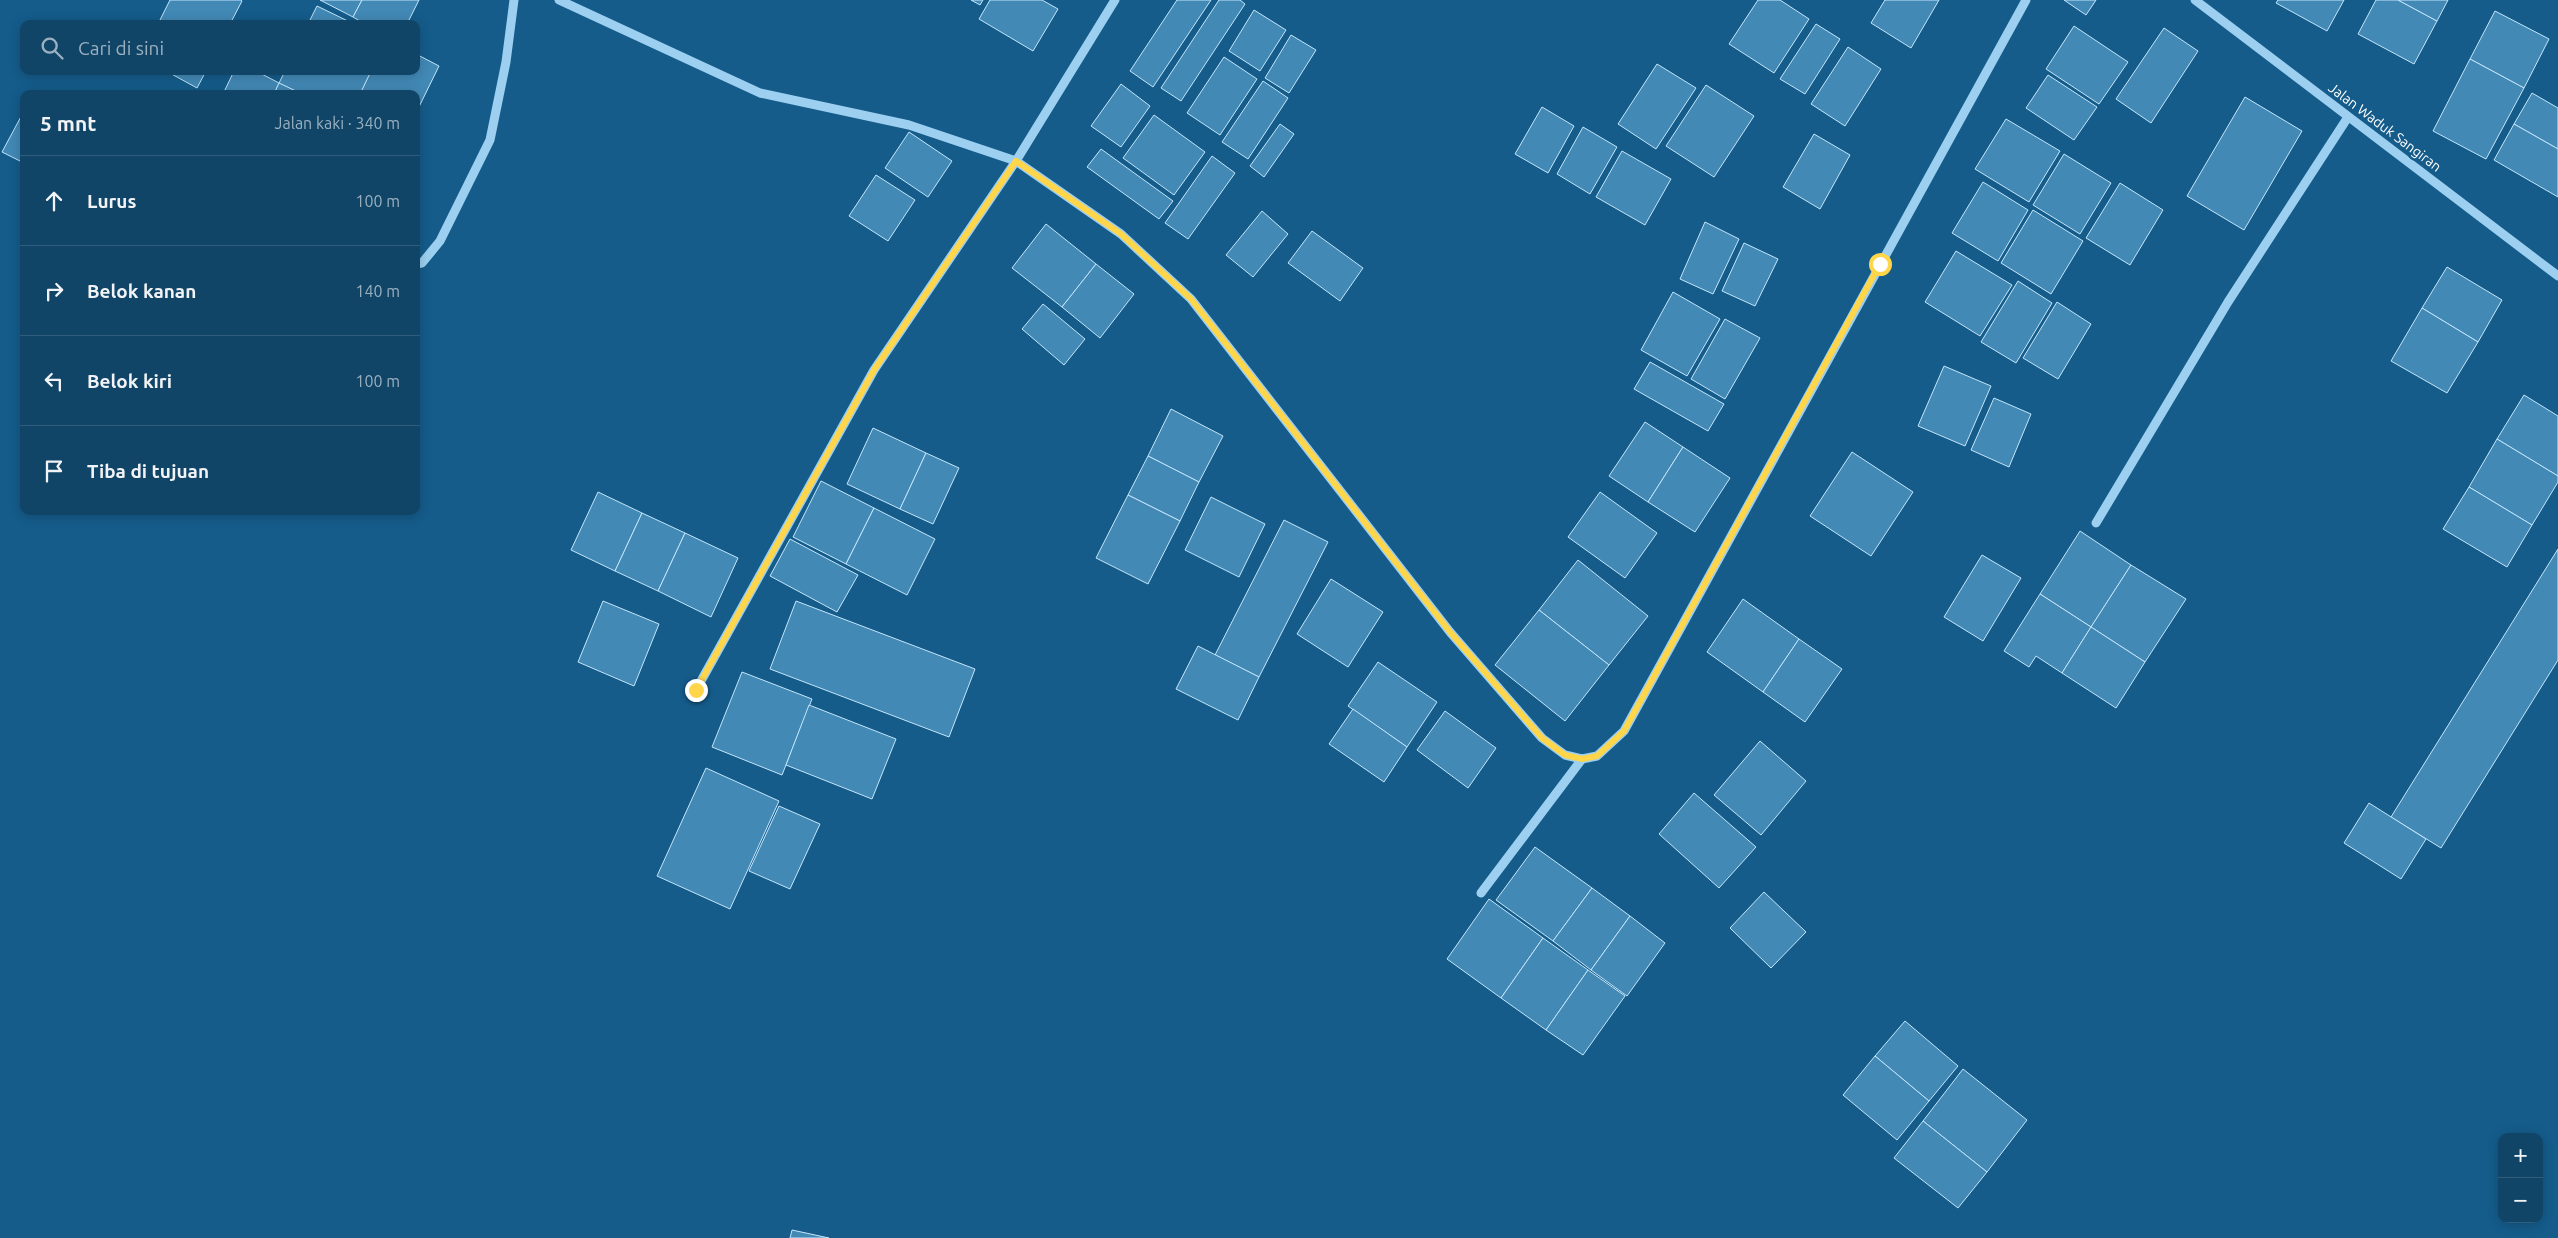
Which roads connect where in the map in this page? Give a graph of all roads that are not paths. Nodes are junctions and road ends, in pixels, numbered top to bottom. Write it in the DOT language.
graph roads {
  1 [pos="514,0"];
  2 [pos="559,0"];
  3 [pos="1115,0"];
  4 [pos="2026,0"];
  5 [pos="2195,0"];
  6 [pos="2348,117"];
  7 [pos="1016,161"];
  8 [pos="420,263"];
  9 [pos="2558,276"];
  10 [pos="2096,523"];
  11 [pos="696,690"];
  12 [pos="1582,759"];
  13 [pos="1481,893"];
  1 -- 8 [label="street"];
  2 -- 7 [label="street"];
  3 -- 7 [label="street"];
  4 -- 12 [label="street"];
  5 -- 6 [label="street, Jalan Waduk Sangiran"];
  6 -- 9 [label="street, Jalan Waduk Sangiran"];
  6 -- 10 [label="street"];
  7 -- 11 [label="street"];
  7 -- 12 [label="street"];
  12 -- 13 [label="street"];
}
